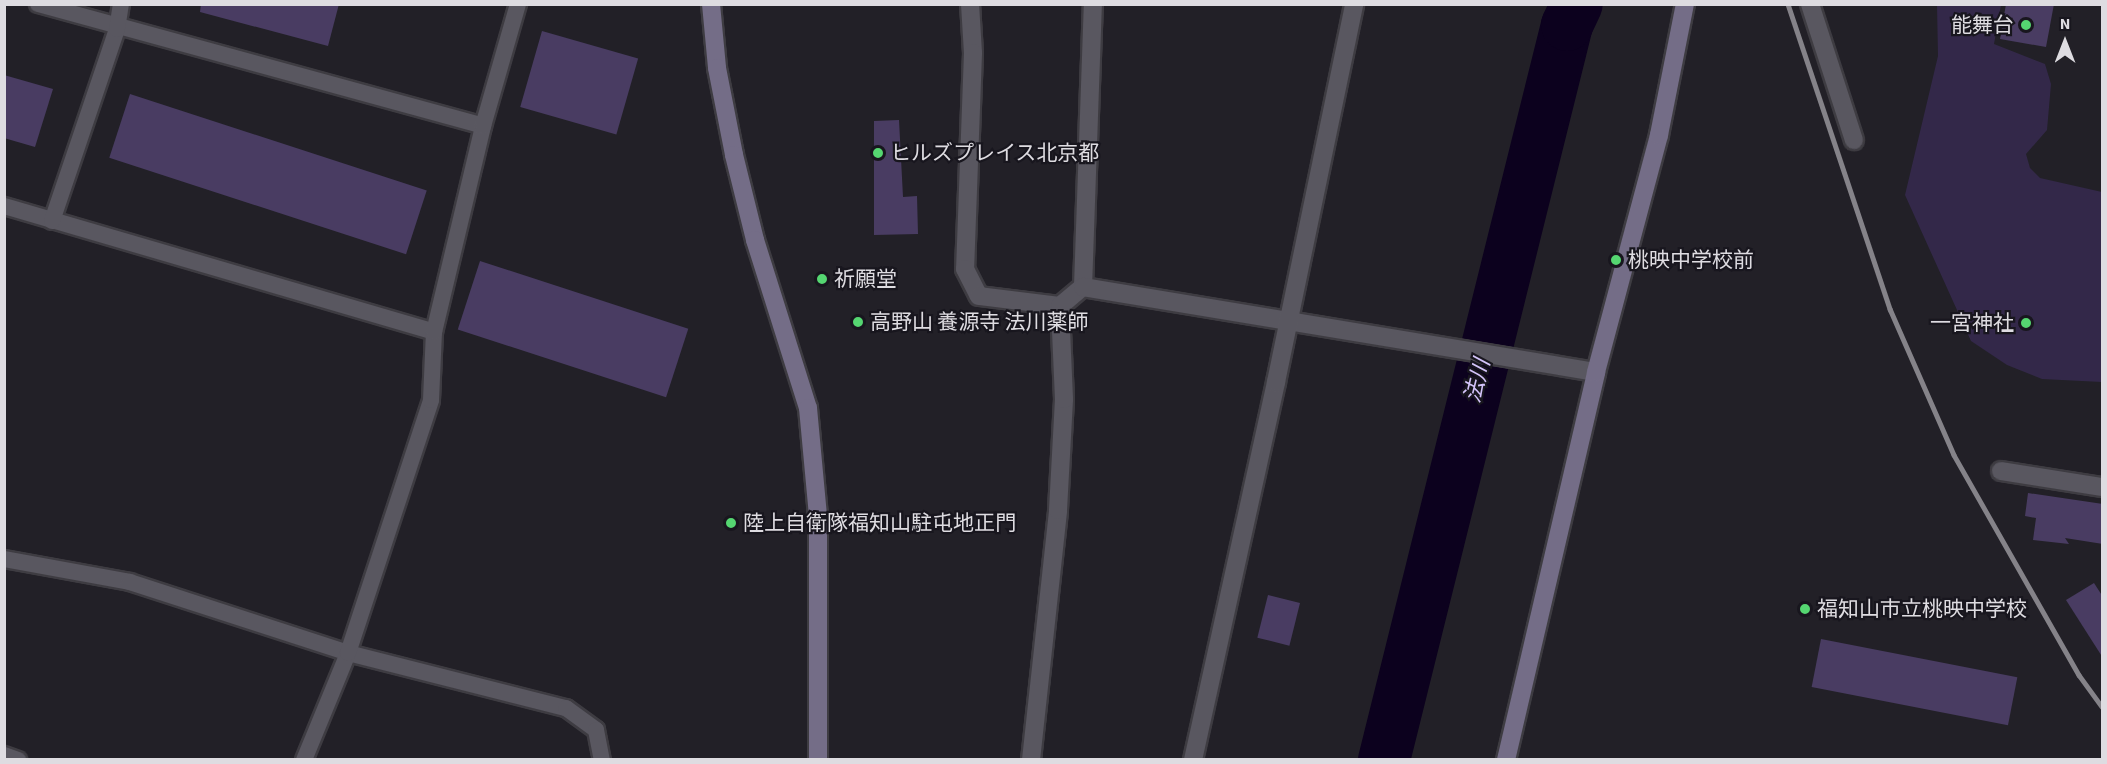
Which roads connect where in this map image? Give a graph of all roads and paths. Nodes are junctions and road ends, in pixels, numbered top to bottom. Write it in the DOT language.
graph roads {
  1 [pos="38,4"];
  2 [pos="121,4"];
  3 [pos="518,4"];
  4 [pos="711,4"];
  5 [pos="970,4"];
  6 [pos="1093,4"];
  7 [pos="1354,4"];
  8 [pos="1685,4"];
  9 [pos="1810,4"];
  10 [pos="117,29"];
  11 [pos="483,126"];
  12 [pos="1854,140"];
  13 [pos="4,206"];
  14 [pos="52,220"];
  15 [pos="1083,287"];
  16 [pos="1060,306"];
  17 [pos="1289,319"];
  18 [pos="434,332"];
  19 [pos="1596,372"];
  20 [pos="2001,471"];
  21 [pos="2103,487"];
  22 [pos="4,559"];
  23 [pos="348,653"];
  24 [pos="4,755"];
  25 [pos="18,759"];
  26 [pos="304,759"];
  27 [pos="602,759"];
  28 [pos="818,759"];
  29 [pos="1031,759"];
  30 [pos="1193,759"];
  31 [pos="1506,759"];
  1 -- 10 [label="lane"];
  2 -- 10 [label="lane"];
  3 -- 11 [label="lane"];
  4 -- 28 [label="street"];
  5 -- 16 [label="street"];
  6 -- 15 [label="street"];
  7 -- 17 [label="street"];
  8 -- 19 [label="street"];
  9 -- 12 [label="street"];
  10 -- 11 [label="lane"];
  10 -- 14 [label="lane"];
  11 -- 18 [label="lane"];
  13 -- 14 [label="lane"];
  14 -- 18 [label="lane"];
  15 -- 16 [label="street"];
  15 -- 17 [label="street"];
  16 -- 29 [label="street"];
  17 -- 19 [label="street"];
  17 -- 30 [label="street"];
  18 -- 23 [label="lane"];
  19 -- 31 [label="street"];
  20 -- 21 [label="street"];
  22 -- 23 [label="lane"];
  23 -- 26 [label="lane"];
  23 -- 27 [label="lane"];
  24 -- 25 [label="lane"];
}
